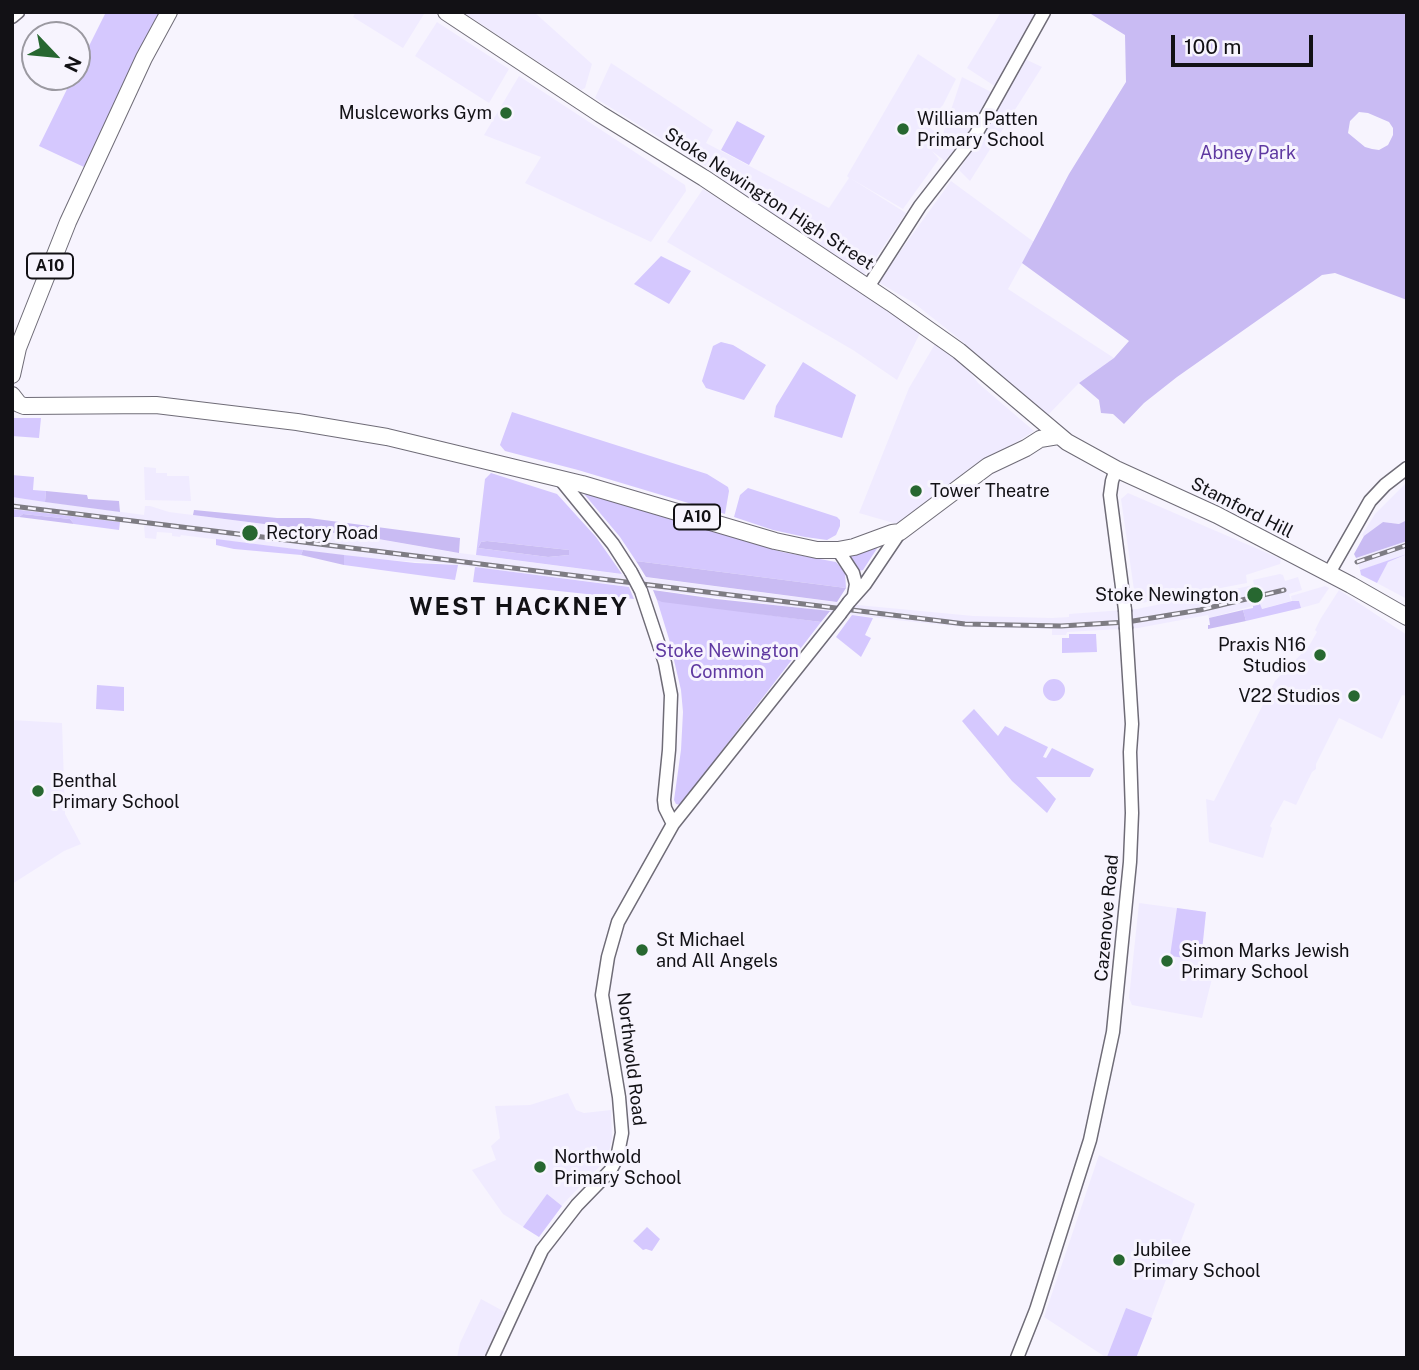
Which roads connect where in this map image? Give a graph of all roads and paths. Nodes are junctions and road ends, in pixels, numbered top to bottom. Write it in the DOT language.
graph roads {
  1 [pos="18,12"];
  2 [pos="169,12"];
  3 [pos="446,12"];
  4 [pos="1044,12"];
  5 [pos="12,17"];
  6 [pos="868,287"];
  7 [pos="12,375"];
  8 [pos="16,403"];
  9 [pos="1036,418"];
  10 [pos="1058,436"];
  11 [pos="1040,439"];
  12 [pos="1406,468"];
  13 [pos="1116,470"];
  14 [pos="560,479"];
  15 [pos="900,532"];
  16 [pos="838,550"];
  17 [pos="1329,573"];
  18 [pos="852,599"];
  19 [pos="1407,617"];
  20 [pos="673,824"];
  21 [pos="492,1358"];
  22 [pos="1017,1358"];
  1 -- 5 [label="main road"];
  2 -- 7 [label="highway, A10"];
  3 -- 6 [label="highway, Stoke Newington High Street"];
  4 -- 6 [label="main road"];
  6 -- 9 [label="highway, Stoke Newington High Street"];
  8 -- 14 [label="highway, A10"];
  9 -- 10 [label="highway, Stoke Newington High Street"];
  9 -- 11 [label="highway"];
  10 -- 11 [label="highway, Northwold Road / A10"];
  10 -- 13 [label="highway, Stamford Hill"];
  11 -- 15 [label="highway, Northwold Road / A10"];
  12 -- 17 [label="main road"];
  13 -- 17 [label="highway, Stamford Hill"];
  13 -- 22 [label="main road, Cazenove Road, bridge"];
  14 -- 16 [label="highway, A10"];
  14 -- 20 [label="main road, bridge"];
  15 -- 16 [label="highway, A10"];
  15 -- 18 [label="main road, Northwold Road"];
  16 -- 18 [label="main road"];
  17 -- 19 [label="highway, Stamford Hill"];
  18 -- 20 [label="main road, Northwold Road, bridge"];
  20 -- 21 [label="main road, Northwold Road"];
}
